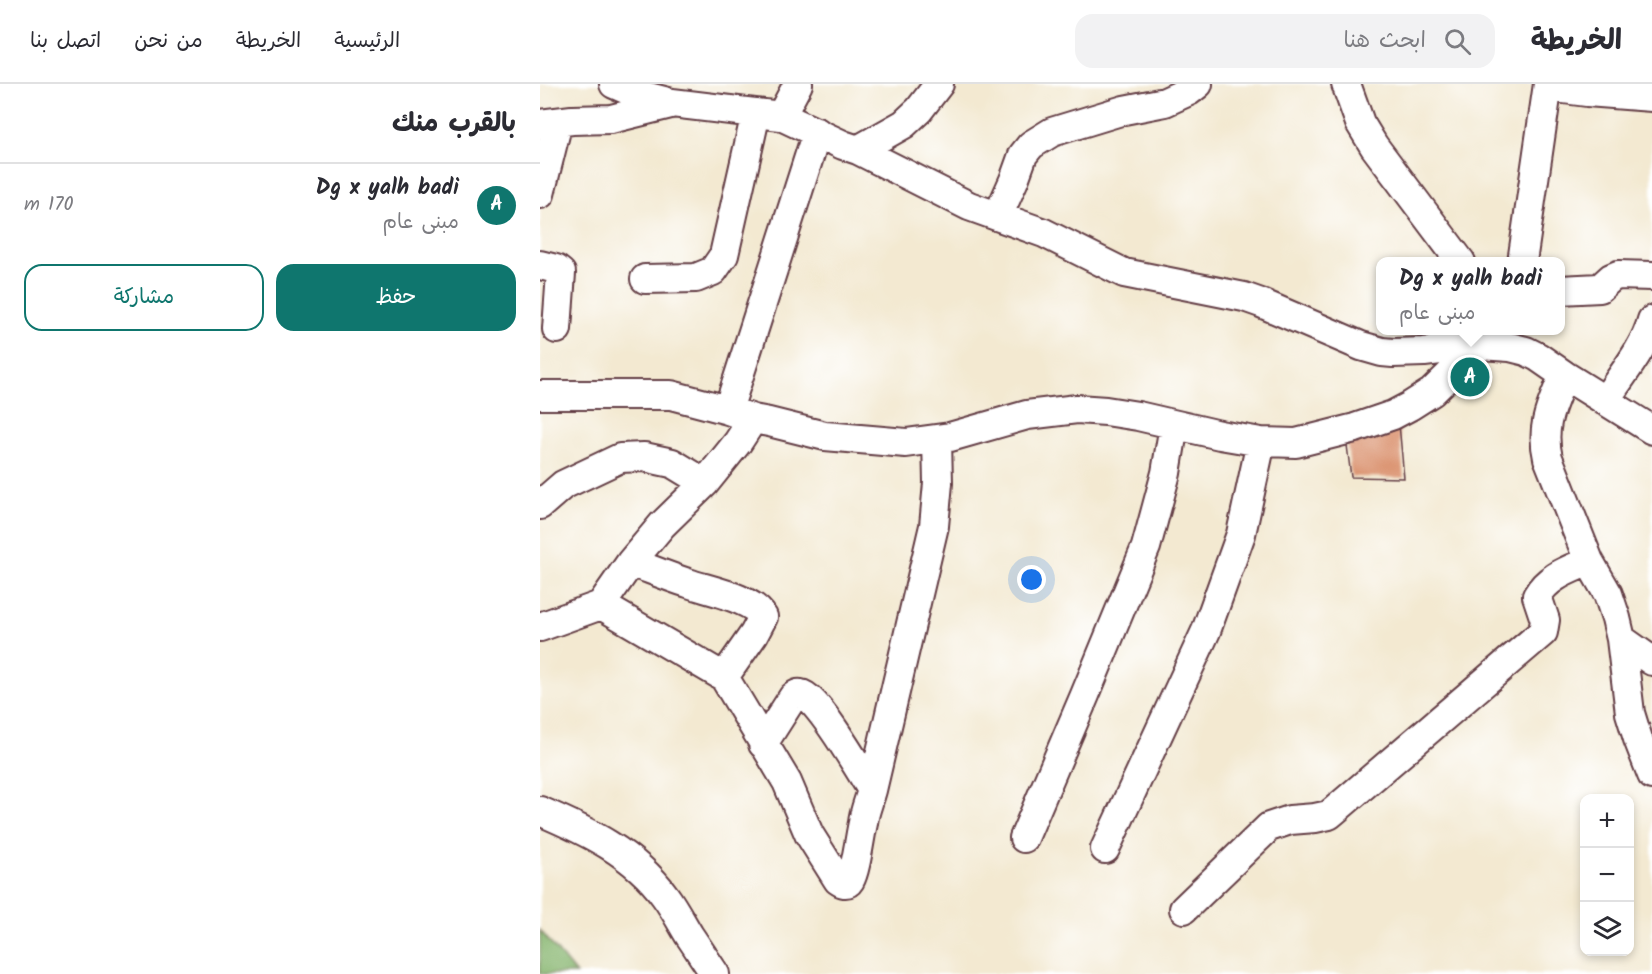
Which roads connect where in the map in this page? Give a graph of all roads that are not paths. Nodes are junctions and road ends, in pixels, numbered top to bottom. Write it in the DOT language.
graph roads {
  1 [pos="614,84"];
  2 [pos="798,84"];
  3 [pos="939,84"];
  4 [pos="1198,84"];
  5 [pos="1346,84"];
  6 [pos="1548,86"];
  7 [pos="1652,97"];
  8 [pos="672,104"];
  9 [pos="768,115"];
  10 [pos="549,123"];
  11 [pos="817,132"];
  12 [pos="858,150"];
  13 [pos="540,194"];
  14 [pos="998,216"];
  15 [pos="1458,257"];
  16 [pos="1523,257"];
  17 [pos="540,265"];
  18 [pos="1652,276"];
  19 [pos="645,279"];
  20 [pos="1565,290"];
  21 [pos="1652,320"];
  22 [pos="557,329"];
  23 [pos="1520,341"];
  24 [pos="1480,345"];
  25 [pos="1563,375"];
  26 [pos="540,395"];
  27 [pos="1605,401"];
  28 [pos="740,414"];
  29 [pos="1174,425"];
  30 [pos="1652,430"];
  31 [pos="937,439"];
  32 [pos="1261,442"];
  33 [pos="705,483"];
  34 [pos="540,505"];
  35 [pos="1589,561"];
  36 [pos="631,562"];
  37 [pos="601,605"];
  38 [pos="540,627"];
  39 [pos="1621,639"];
  40 [pos="1652,661"];
  41 [pos="724,677"];
  42 [pos="763,744"];
  43 [pos="1652,775"];
  44 [pos="872,790"];
  45 [pos="540,811"];
  46 [pos="1024,838"];
  47 [pos="1105,849"];
  48 [pos="1184,909"];
  49 [pos="715,974"];
  1 -- 8 [label="street"];
  2 -- 9 [label="street"];
  3 -- 12 [label="street"];
  4 -- 14 [label="street"];
  5 -- 15 [label="street"];
  6 -- 7 [label="street"];
  6 -- 16 [label="street"];
  8 -- 9 [label="street"];
  8 -- 10 [label="street"];
  9 -- 11 [label="street"];
  9 -- 19 [label="street"];
  10 -- 13 [label="street"];
  11 -- 12 [label="street"];
  11 -- 28 [label="street"];
  12 -- 14 [label="street"];
  14 -- 24 [label="street"];
  17 -- 22 [label="street"];
  18 -- 20 [label="street"];
  21 -- 27 [label="street"];
  23 -- 24 [label="street"];
  23 -- 25 [label="street"];
  24 -- 32 [label="street"];
  25 -- 27 [label="street"];
  25 -- 35 [label="street"];
  26 -- 28 [label="street"];
  27 -- 30 [label="street"];
  28 -- 31 [label="street"];
  28 -- 33 [label="street"];
  29 -- 31 [label="street"];
  29 -- 32 [label="street"];
  29 -- 46 [label="street"];
  31 -- 44 [label="street"];
  32 -- 47 [label="street"];
  33 -- 34 [label="street"];
  33 -- 36 [label="street"];
  35 -- 39 [label="street"];
  35 -- 48 [label="street"];
  36 -- 37 [label="street"];
  36 -- 41 [label="street"];
  37 -- 38 [label="street"];
  37 -- 41 [label="street"];
  39 -- 40 [label="street"];
  39 -- 43 [label="street"];
  41 -- 42 [label="street"];
  42 -- 44 [label="street"];
  42 -- 44 [label="street"];
  45 -- 49 [label="street"];
}
